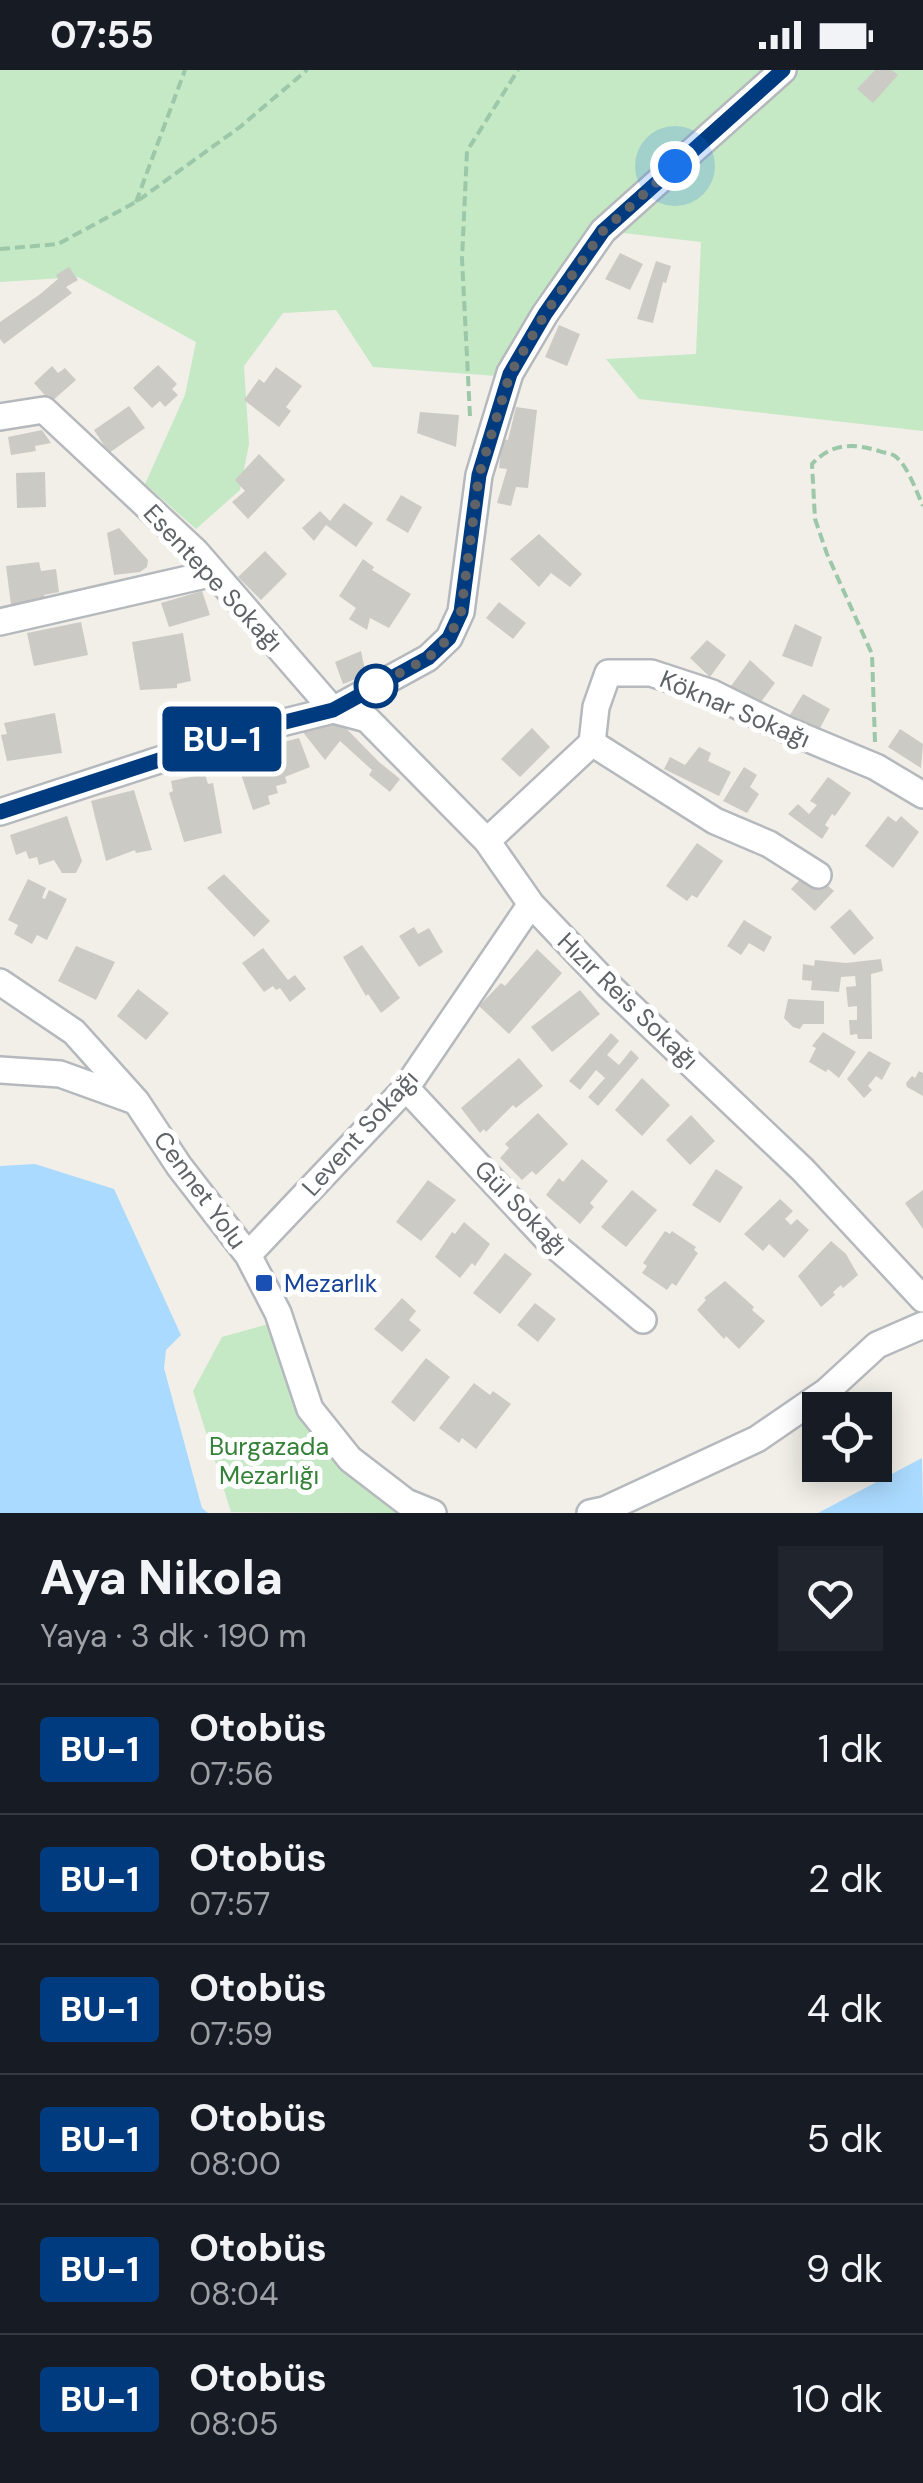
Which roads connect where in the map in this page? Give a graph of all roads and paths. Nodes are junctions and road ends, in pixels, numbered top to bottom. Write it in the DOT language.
graph roads {
  1 [pos="186,70"];
  2 [pos="307,70"];
  3 [pos="518,70"];
  4 [pos="783,70"];
  5 [pos="136,202"];
  6 [pos="0,249"];
  7 [pos="0,416"];
  8 [pos="471,425"];
  9 [pos="923,506"];
  10 [pos="214,573"];
  11 [pos="0,622"];
  12 [pos="333,710"];
  13 [pos="592,743"];
  14 [pos="876,767"];
  15 [pos="923,795"];
  16 [pos="0,812"];
  17 [pos="487,841"];
  18 [pos="818,875"];
  19 [pos="531,904"];
  20 [pos="0,982"];
  21 [pos="0,1070"];
  22 [pos="406,1088"];
  23 [pos="136,1101"];
  24 [pos="248,1256"];
  25 [pos="923,1299"];
  26 [pos="644,1320"];
  27 [pos="923,1324"];
  28 [pos="433,1513"];
  29 [pos="590,1513"];
  1 -- 5 [label="path"];
  2 -- 5 [label="path"];
  3 -- 8 [label="path"];
  4 -- 12 [label="street"];
  5 -- 6 [label="path"];
  7 -- 10 [label="street, Esentepe Sokağı"];
  9 -- 14 [label="path"];
  10 -- 11 [label="street"];
  10 -- 12 [label="street, Esentepe Sokağı"];
  12 -- 16 [label="street"];
  12 -- 17 [label="street, Hızır Reis Sokağı"];
  13 -- 14 [label="street, Köknar Sokağı"];
  13 -- 17 [label="street"];
  13 -- 18 [label="street"];
  14 -- 15 [label="street, Köknar Sokağı"];
  17 -- 19 [label="street, Hızır Reis Sokağı"];
  19 -- 22 [label="street, Levent Sokağı"];
  19 -- 25 [label="street, Hızır Reis Sokağı"];
  20 -- 23 [label="street, Cennet Yolu"];
  21 -- 23 [label="street"];
  22 -- 24 [label="street, Levent Sokağı"];
  22 -- 26 [label="street, Gül Sokağı"];
  23 -- 24 [label="street, Cennet Yolu"];
  24 -- 28 [label="street, Cennet Yolu"];
  27 -- 29 [label="street"];
}
